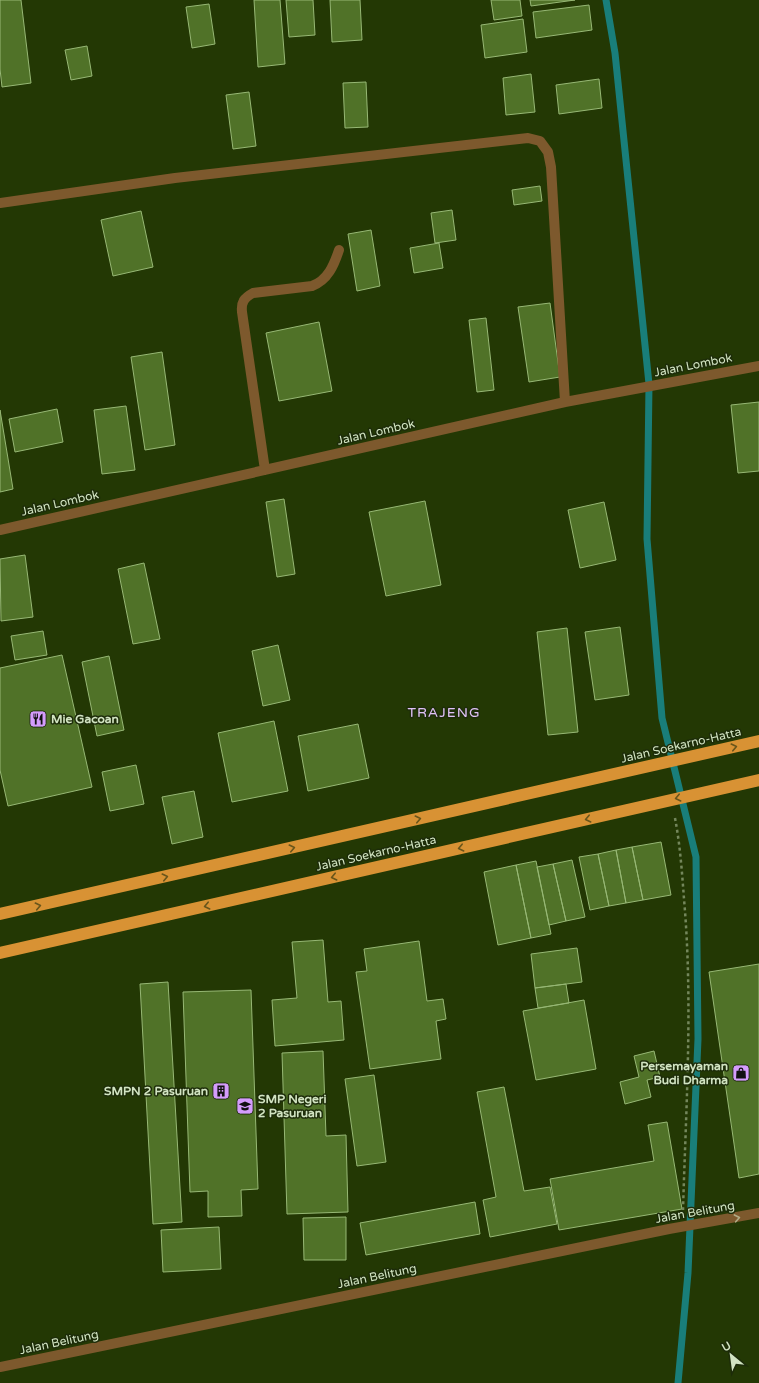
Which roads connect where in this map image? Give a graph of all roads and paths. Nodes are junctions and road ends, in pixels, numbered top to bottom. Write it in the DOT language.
graph roads {
  1 [pos="0,203"];
  2 [pos="339,250"];
  3 [pos="759,366"];
  4 [pos="565,402"];
  5 [pos="265,470"];
  6 [pos="0,530"];
  7 [pos="759,741"];
  8 [pos="759,780"];
  9 [pos="671,799"];
  10 [pos="0,914"];
  11 [pos="0,953"];
  12 [pos="683,1212"];
  13 [pos="759,1213"];
  14 [pos="0,1367"];
  1 -- 4 [label="street"];
  2 -- 5 [label="street"];
  3 -- 4 [label="street, Jalan Lombok"];
  4 -- 5 [label="street, Jalan Lombok"];
  5 -- 6 [label="street, Jalan Lombok"];
  10 -- 7 [label="highway, Jalan Soekarno-Hatta, one-way"];
  8 -- 9 [label="highway, Jalan Soekarno-Hatta, one-way"];
  9 -- 11 [label="highway, Jalan Soekarno-Hatta, one-way"];
  9 -- 12 [label="path"];
  14 -- 13 [label="street, Jalan Belitung, one-way"];
}
